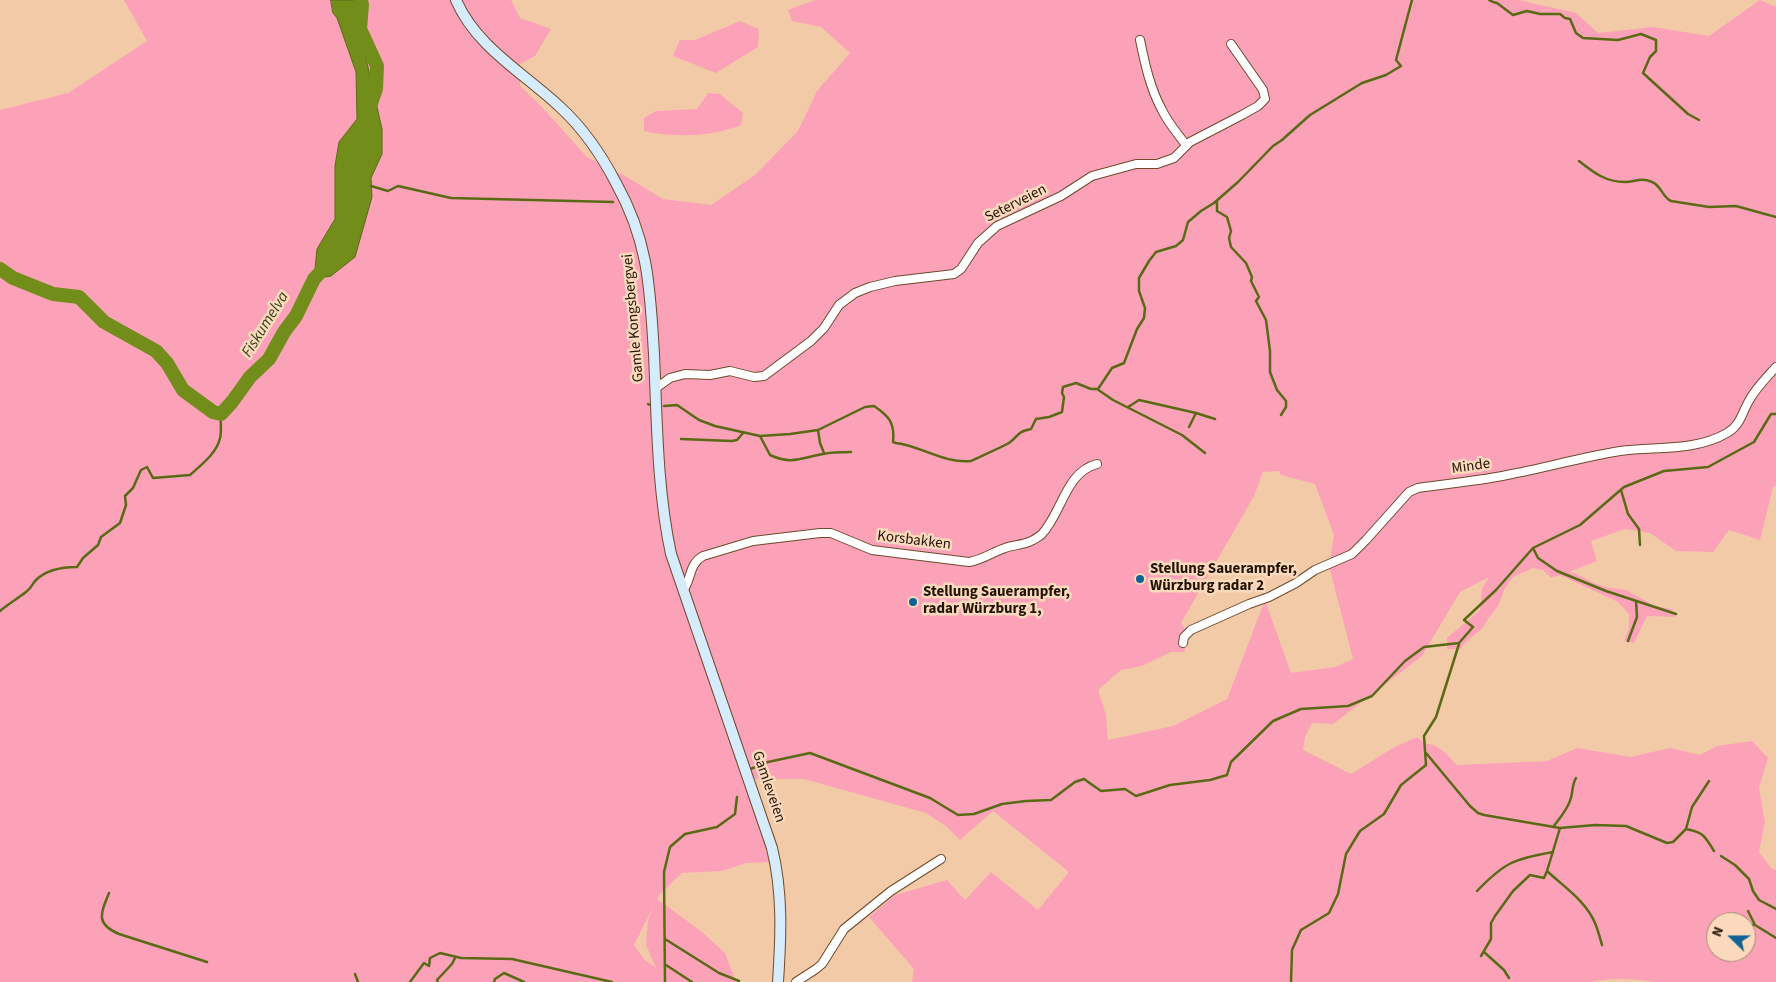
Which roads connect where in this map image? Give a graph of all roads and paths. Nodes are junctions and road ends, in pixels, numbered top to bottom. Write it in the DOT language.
graph roads {
  1 [pos="456,0"];
  2 [pos="1140,40"];
  3 [pos="1231,44"];
  4 [pos="1186,145"];
  5 [pos="1776,367"];
  6 [pos="656,388"];
  7 [pos="1097,464"];
  8 [pos="684,589"];
  9 [pos="690,608"];
  10 [pos="1183,643"];
  11 [pos="941,859"];
  12 [pos="778,982"];
  13 [pos="796,982"];
  1 -- 6 [label="main road, Gamle Kongsbergvei"];
  2 -- 4 [label="street"];
  3 -- 4 [label="street, Seterveien"];
  4 -- 6 [label="street, Seterveien"];
  5 -- 10 [label="street, Minde"];
  6 -- 8 [label="main road, Gamle Kongsbergvei"];
  7 -- 8 [label="street, Korsbakken"];
  8 -- 9 [label="main road, Gamle Kongsbergvei"];
  9 -- 12 [label="main road, Gamleveien"];
  11 -- 13 [label="street"];
}
